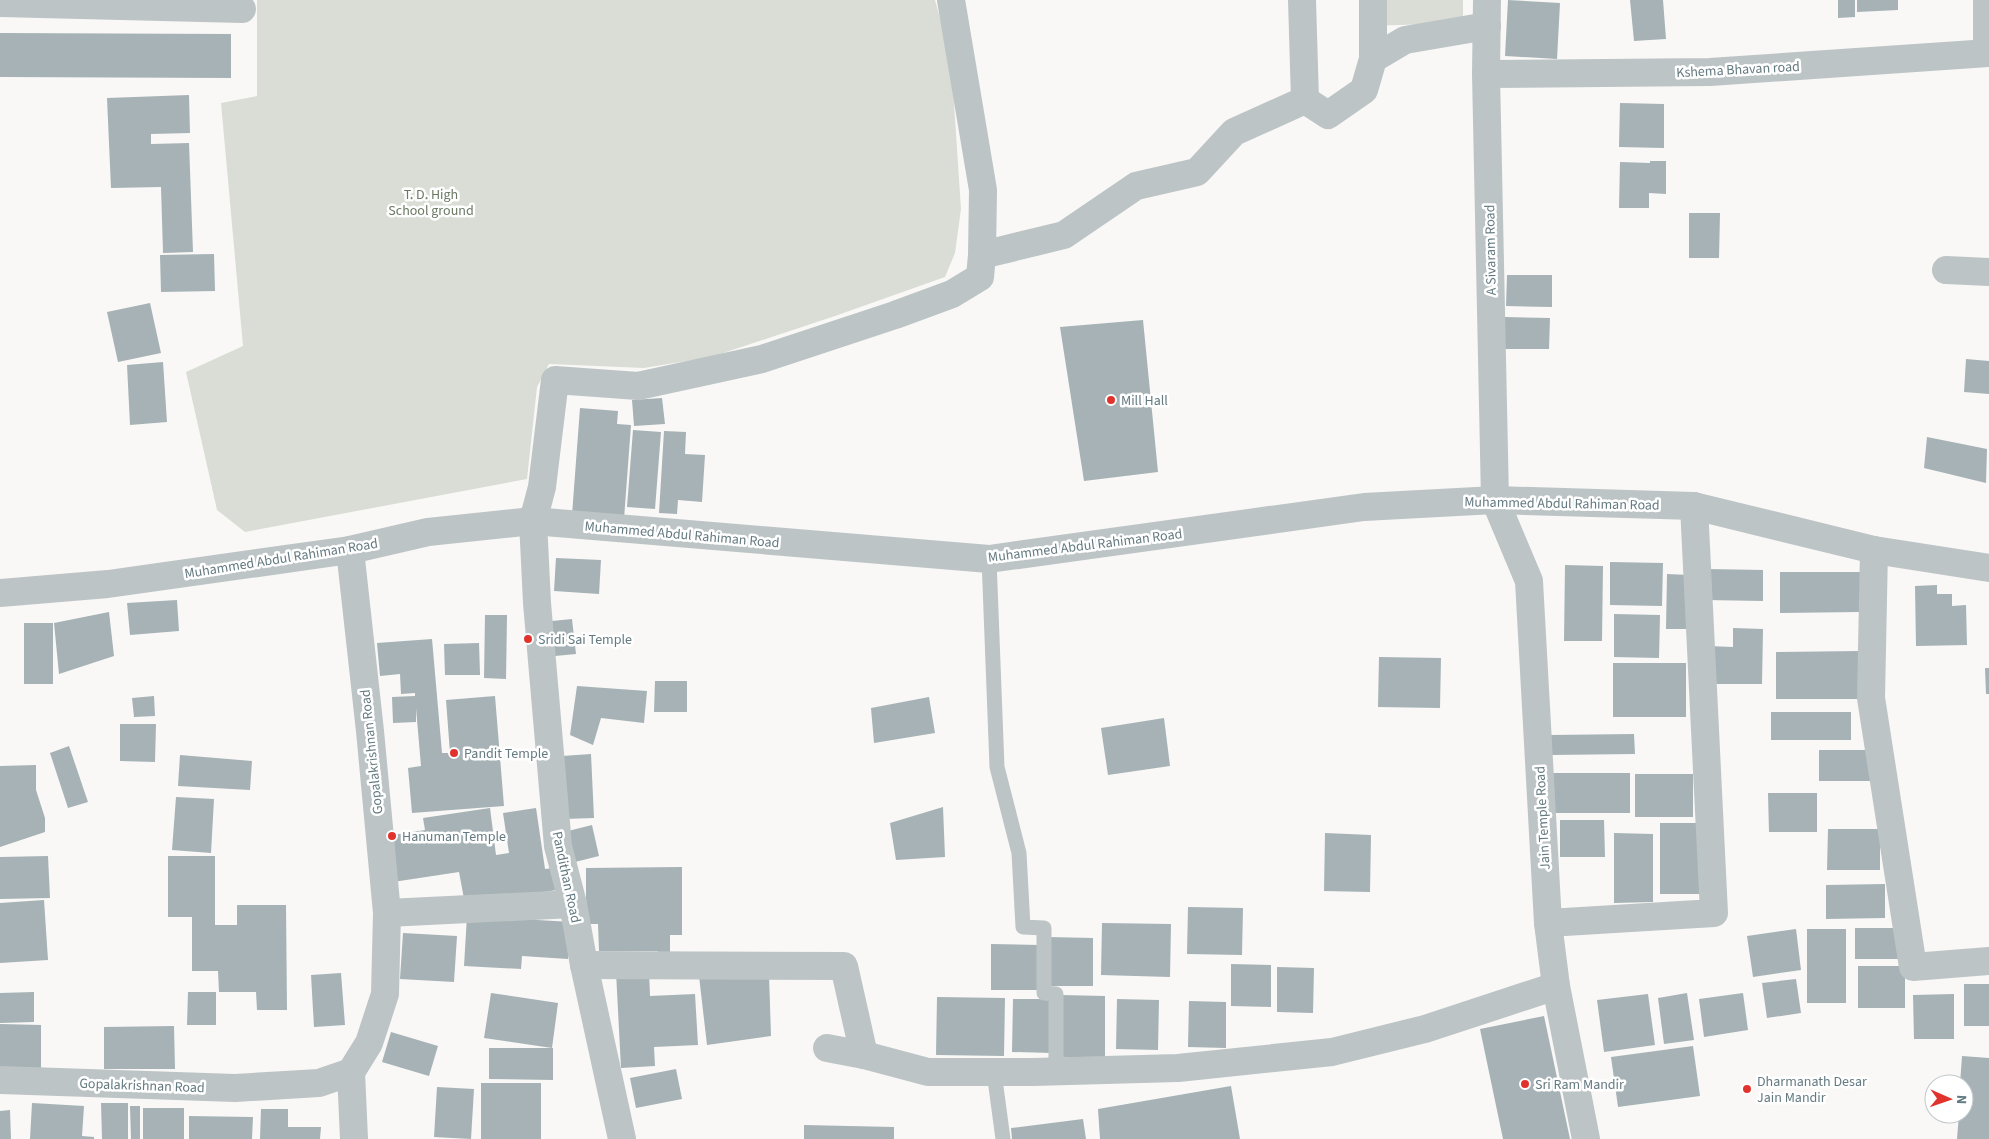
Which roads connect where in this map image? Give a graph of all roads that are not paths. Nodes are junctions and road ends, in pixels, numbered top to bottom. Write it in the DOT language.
graph roads {
  1 [pos="951,0"];
  2 [pos="1302,0"];
  3 [pos="1373,0"];
  4 [pos="1987,0"];
  5 [pos="0,2"];
  6 [pos="242,9"];
  7 [pos="1487,13"];
  8 [pos="1988,53"];
  9 [pos="1372,59"];
  10 [pos="1486,74"];
  11 [pos="1305,100"];
  12 [pos="982,255"];
  13 [pos="1946,270"];
  14 [pos="1989,272"];
  15 [pos="1495,500"];
  16 [pos="1694,506"];
  17 [pos="533,521"];
  18 [pos="350,550"];
  19 [pos="1874,550"];
  20 [pos="989,560"];
  21 [pos="1989,568"];
  22 [pos="0,592"];
  23 [pos="573,904"];
  24 [pos="387,912"];
  25 [pos="1548,923"];
  26 [pos="1989,960"];
  27 [pos="584,965"];
  28 [pos="1556,986"];
  29 [pos="827,1048"];
  30 [pos="864,1055"];
  31 [pos="1056,1071"];
  32 [pos="352,1072"];
  33 [pos="994,1072"];
  34 [pos="0,1080"];
  35 [pos="354,1139"];
  36 [pos="622,1139"];
  37 [pos="1003,1139"];
  38 [pos="1586,1139"];
  1 -- 12 [label="street"];
  2 -- 11 [label="street"];
  3 -- 9 [label="street"];
  4 -- 8 [label="street"];
  5 -- 6 [label="street"];
  7 -- 9 [label="street"];
  7 -- 10 [label="street, A Sivaram Road"];
  8 -- 10 [label="street, Kshema Bhavan road"];
  9 -- 11 [label="street"];
  10 -- 15 [label="street, A Sivaram Road"];
  11 -- 12 [label="street"];
  12 -- 17 [label="street, Pandithan Road"];
  13 -- 14 [label="street"];
  15 -- 16 [label="street, Muhammed Abdul Rahiman Road"];
  15 -- 20 [label="street, Muhammed Abdul Rahiman Road"];
  15 -- 25 [label="street, Jain Temple Road"];
  16 -- 19 [label="street, Muhammed Abdul Rahiman Road"];
  16 -- 25 [label="street"];
  17 -- 18 [label="street, Muhammed Abdul Rahiman Road"];
  17 -- 20 [label="street, Muhammed Abdul Rahiman Road"];
  17 -- 23 [label="street, Pandithan Road"];
  18 -- 22 [label="street, Muhammed Abdul Rahiman Road"];
  18 -- 24 [label="street, Gopalakrishnan Road"];
  19 -- 21 [label="street, Muhammed Abdul Rahiman Road"];
  19 -- 26 [label="street"];
  20 -- 31 [label="lane"];
  23 -- 24 [label="street"];
  23 -- 27 [label="street, Pandithan Road"];
  24 -- 32 [label="street, Gopalakrishnan Road"];
  25 -- 28 [label="street, Jain Temple Road"];
  27 -- 30 [label="street"];
  27 -- 36 [label="street, Pandithan Road"];
  28 -- 31 [label="street"];
  28 -- 38 [label="street, Jain Temple Road"];
  29 -- 30 [label="street"];
  30 -- 33 [label="street"];
  31 -- 33 [label="street"];
  32 -- 34 [label="street, Gopalakrishnan Road"];
  32 -- 35 [label="street"];
  33 -- 37 [label="lane"];
}
